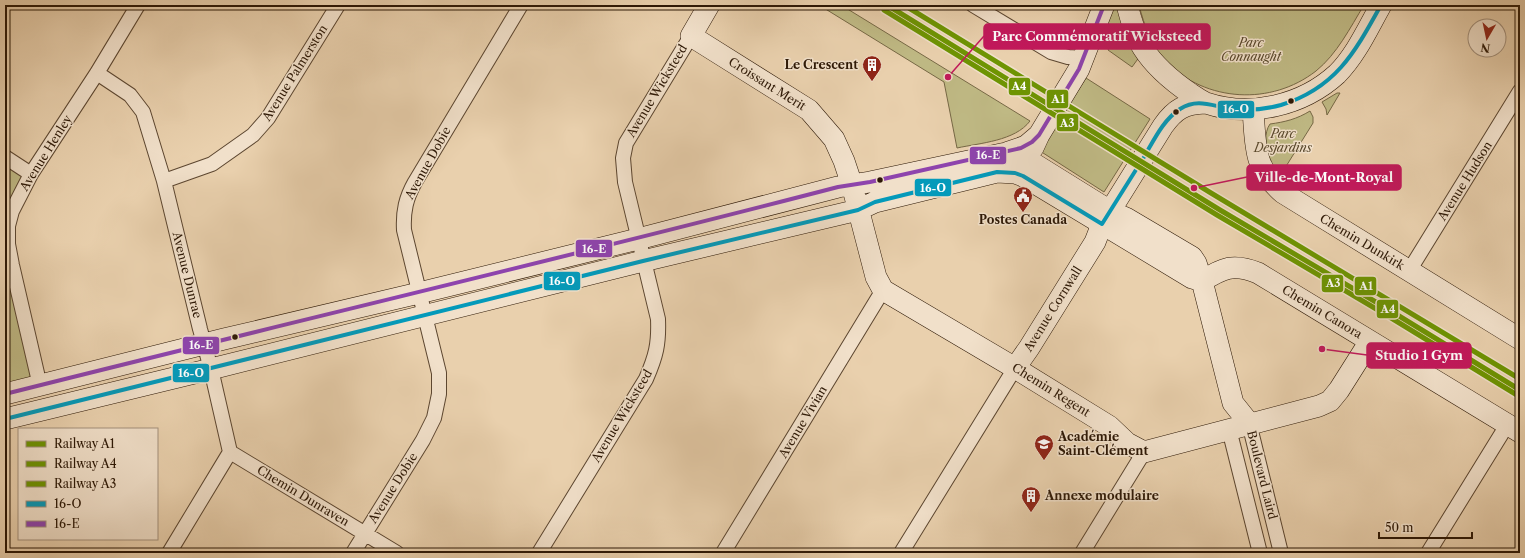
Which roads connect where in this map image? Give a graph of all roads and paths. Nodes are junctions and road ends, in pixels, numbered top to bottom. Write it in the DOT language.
graph roads {
  1 [pos="138,5"];
  2 [pos="338,5"];
  3 [pos="521,5"];
  4 [pos="709,5"];
  5 [pos="973,5"];
  6 [pos="1104,5"];
  7 [pos="1127,5"];
  8 [pos="1382,5"];
  9 [pos="690,36"];
  10 [pos="1081,65"];
  11 [pos="98,73"];
  12 [pos="1520,91"];
  13 [pos="1205,103"];
  14 [pos="1253,110"];
  15 [pos="1038,135"];
  16 [pos="1006,153"];
  17 [pos="5,157"];
  18 [pos="1025,168"];
  19 [pos="31,174"];
  20 [pos="164,181"];
  21 [pos="852,185"];
  22 [pos="858,210"];
  23 [pos="1106,218"];
  24 [pos="638,239"];
  25 [pos="643,261"];
  26 [pos="1409,271"];
  27 [pos="1202,281"];
  28 [pos="883,290"];
  29 [pos="418,293"];
  30 [pos="424,316"];
  31 [pos="1520,338"];
  32 [pos="1370,341"];
  33 [pos="205,344"];
  34 [pos="1015,368"];
  35 [pos="211,369"];
  36 [pos="40,386"];
  37 [pos="5,394"];
  38 [pos="1233,403"];
  39 [pos="5,419"];
  40 [pos="1249,423"];
  41 [pos="1514,428"];
  42 [pos="1229,429"];
  43 [pos="230,452"];
  44 [pos="1144,452"];
  45 [pos="365,533"];
  46 [pos="169,553"];
  47 [pos="353,553"];
  48 [pos="397,553"];
  49 [pos="539,553"];
  50 [pos="723,553"];
  51 [pos="901,553"];
  52 [pos="1082,553"];
  53 [pos="1260,553"];
  54 [pos="1281,553"];
  55 [pos="1428,553"];
  1 -- 11 [label="street, Avenue Henley"];
  2 -- 20 [label="street, Avenue Palmerston"];
  3 -- 29 [label="street, Avenue Dobie"];
  4 -- 9 [label="street, Avenue Wicksteed"];
  5 -- 10 [label="street"];
  6 -- 10 [label="street"];
  7 -- 13 [label="street"];
  8 -- 14 [label="street"];
  9 -- 21 [label="street, Croissant Merit"];
  9 -- 24 [label="street, Avenue Wicksteed"];
  10 -- 15 [label="street"];
  11 -- 19 [label="street, Avenue Henley"];
  11 -- 20 [label="street, Avenue Dunrae"];
  12 -- 26 [label="street, Avenue Hudson"];
  13 -- 14 [label="street"];
  13 -- 23 [label="street, Avenue Cornwall"];
  14 -- 26 [label="street, Chemin Dunkirk"];
  15 -- 16 [label="street"];
  15 -- 18 [label="street"];
  16 -- 18 [label="street"];
  16 -- 21 [label="street"];
  17 -- 19 [label="street"];
  18 -- 22 [label="street"];
  18 -- 23 [label="street"];
  19 -- 36 [label="street, Avenue Henley"];
  20 -- 33 [label="street, Avenue Dunrae"];
  21 -- 22 [label="street"];
  21 -- 24 [label="street"];
  22 -- 25 [label="street"];
  22 -- 28 [label="street"];
  23 -- 27 [label="street"];
  23 -- 34 [label="street, Avenue Cornwall"];
  24 -- 25 [label="street, Avenue Wicksteed"];
  24 -- 29 [label="street"];
  25 -- 30 [label="street"];
  25 -- 49 [label="street, Avenue Wicksteed"];
  26 -- 31 [label="street, Chemin Dunkirk"];
  27 -- 32 [label="street, Chemin Canora"];
  27 -- 38 [label="street, Boulevard Laird"];
  28 -- 34 [label="street, Chemin Regent"];
  28 -- 50 [label="street, Avenue Vivian"];
  29 -- 30 [label="street, Avenue Dobie"];
  29 -- 33 [label="street"];
  30 -- 35 [label="street"];
  30 -- 45 [label="street, Avenue Dobie"];
  32 -- 40 [label="street"];
  32 -- 41 [label="street, Chemin Canora"];
  33 -- 35 [label="street, Avenue Dunrae"];
  33 -- 36 [label="street"];
  34 -- 44 [label="street, Chemin Regent"];
  34 -- 51 [label="street, Avenue Cornwall"];
  35 -- 39 [label="street"];
  35 -- 43 [label="street, Avenue Dunrae"];
  36 -- 37 [label="street"];
  38 -- 40 [label="street, Boulevard Laird"];
  38 -- 42 [label="street, Boulevard Laird"];
  40 -- 42 [label="street"];
  40 -- 54 [label="street, Boulevard Laird"];
  41 -- 55 [label="street"];
  42 -- 44 [label="street"];
  42 -- 53 [label="street, Boulevard Laird"];
  43 -- 45 [label="street, Chemin Dunraven"];
  43 -- 46 [label="street"];
  44 -- 52 [label="street"];
  45 -- 47 [label="street, Avenue Dobie"];
  45 -- 48 [label="street, Chemin Dunraven"];
}
